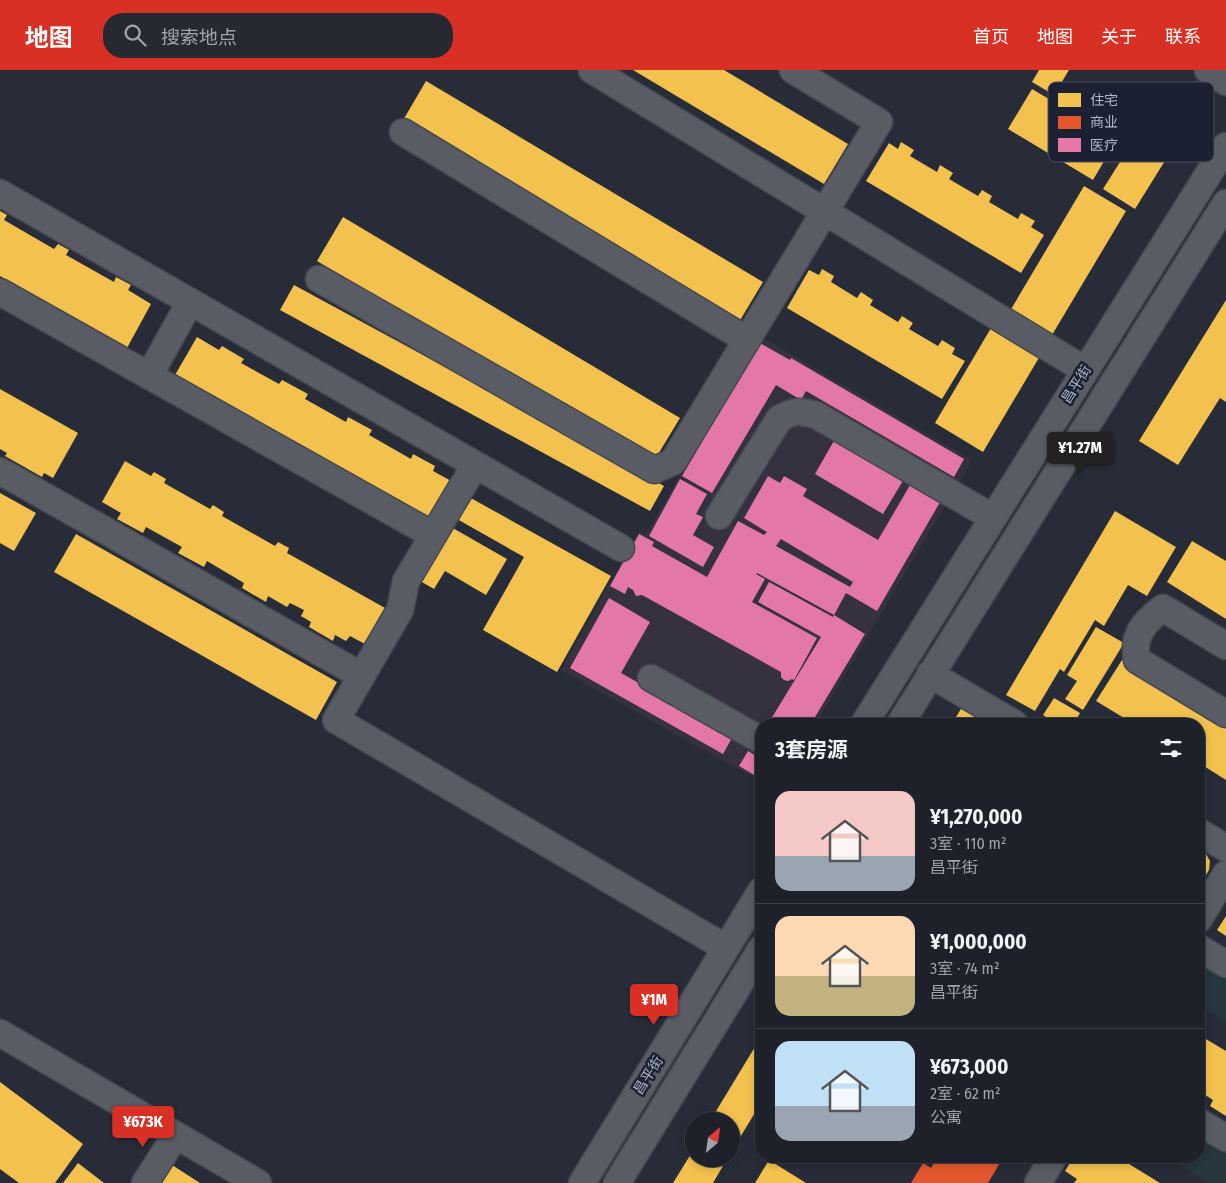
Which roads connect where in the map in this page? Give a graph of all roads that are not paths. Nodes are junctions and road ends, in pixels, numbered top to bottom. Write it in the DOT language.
graph roads {
  1 [pos="592,70"];
  2 [pos="793,70"];
  3 [pos="1208,70"];
  4 [pos="1226,82"];
  5 [pos="403,132"];
  6 [pos="1226,146"];
  7 [pos="0,193"];
  8 [pos="1226,203"];
  9 [pos="825,212"];
  10 [pos="320,279"];
  11 [pos="0,292"];
  12 [pos="190,302"];
  13 [pos="747,340"];
  14 [pos="1085,370"];
  15 [pos="149,376"];
  16 [pos="475,465"];
  17 [pos="0,471"];
  18 [pos="719,516"];
  19 [pos="992,518"];
  20 [pos="433,535"];
  21 [pos="621,548"];
  22 [pos="1226,646"];
  23 [pos="930,674"];
  24 [pos="362,676"];
  25 [pos="652,678"];
  26 [pos="1226,714"];
  27 [pos="868,718"];
  28 [pos="904,718"];
  29 [pos="1005,718"];
  30 [pos="755,737"];
  31 [pos="1205,836"];
  32 [pos="1226,848"];
  33 [pos="1226,874"];
  34 [pos="755,901"];
  35 [pos="1205,909"];
  36 [pos="726,948"];
  37 [pos="1205,952"];
  38 [pos="1226,964"];
  39 [pos="755,966"];
  40 [pos="0,1033"];
  41 [pos="1205,1126"];
  42 [pos="176,1135"];
  43 [pos="1226,1138"];
  44 [pos="1050,1163"];
  45 [pos="145,1183"];
  46 [pos="258,1183"];
  47 [pos="582,1183"];
  48 [pos="618,1183"];
  49 [pos="1038,1183"];
  1 -- 9 [label="street"];
  2 -- 9 [label="street"];
  3 -- 4 [label="street"];
  5 -- 13 [label="street"];
  6 -- 14 [label="street, 昌平街"];
  7 -- 12 [label="street"];
  8 -- 23 [label="street"];
  9 -- 13 [label="street"];
  9 -- 14 [label="street"];
  10 -- 13 [label="street"];
  11 -- 15 [label="street"];
  12 -- 15 [label="street"];
  12 -- 16 [label="street"];
  14 -- 19 [label="street, 昌平街"];
  15 -- 20 [label="street"];
  16 -- 20 [label="street"];
  16 -- 21 [label="street"];
  17 -- 24 [label="street"];
  18 -- 19 [label="street"];
  19 -- 27 [label="street, 昌平街"];
  20 -- 24 [label="street"];
  22 -- 26 [label="street"];
  23 -- 28 [label="street"];
  23 -- 29 [label="street"];
  24 -- 36 [label="street"];
  25 -- 30 [label="street"];
  31 -- 32 [label="street"];
  33 -- 35 [label="street"];
  34 -- 36 [label="street, 昌平街"];
  36 -- 47 [label="street, 昌平街"];
  37 -- 38 [label="street"];
  39 -- 48 [label="street"];
  40 -- 42 [label="street"];
  41 -- 43 [label="street"];
  42 -- 45 [label="street"];
  42 -- 46 [label="street"];
  44 -- 49 [label="street"];
}
